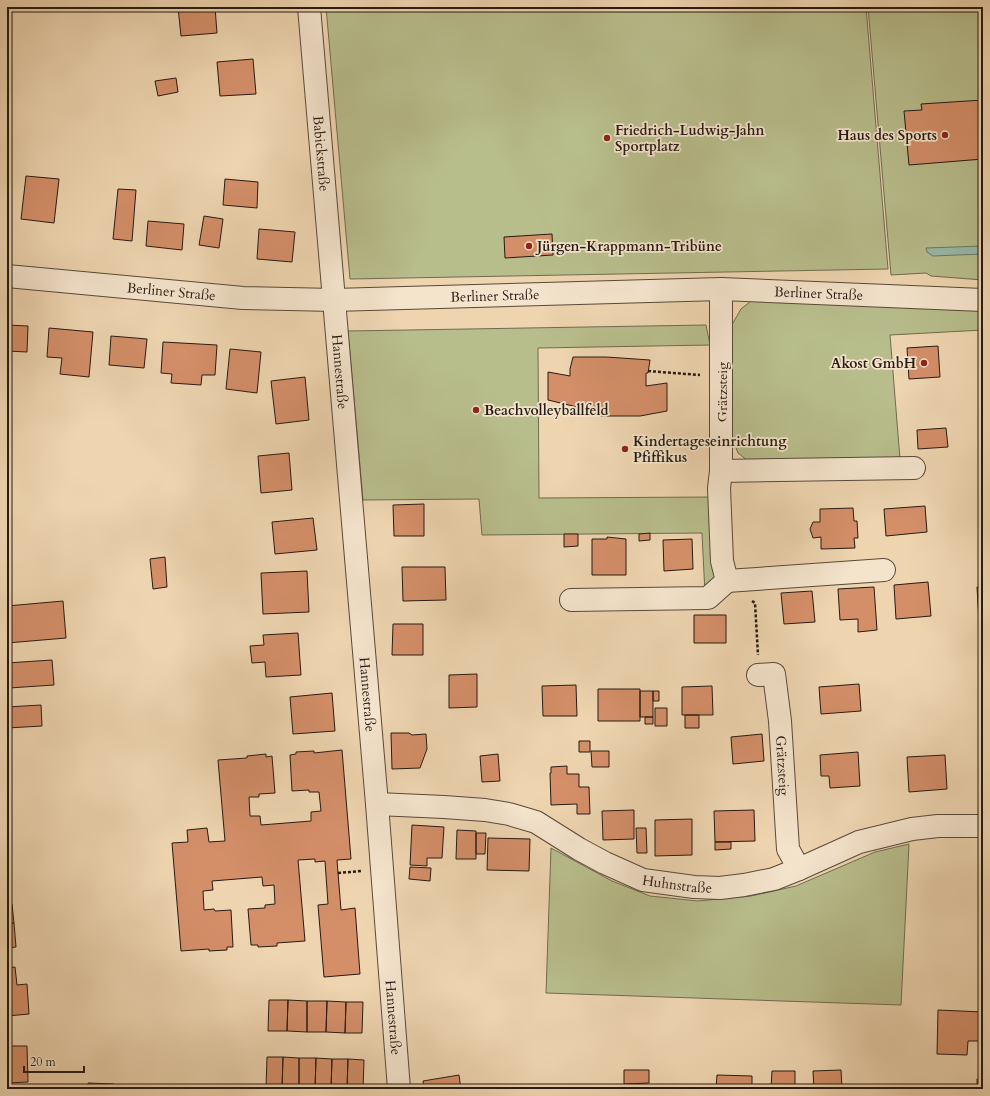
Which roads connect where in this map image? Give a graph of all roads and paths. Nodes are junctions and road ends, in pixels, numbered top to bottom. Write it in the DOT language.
graph roads {
  1 [pos="309,7"];
  2 [pos="7,276"];
  3 [pos="721,289"];
  4 [pos="334,300"];
  5 [pos="983,300"];
  6 [pos="648,371"];
  7 [pos="722,377"];
  8 [pos="914,468"];
  9 [pos="721,471"];
  10 [pos="884,570"];
  11 [pos="728,581"];
  12 [pos="571,600"];
  13 [pos="766,675"];
  14 [pos="377,804"];
  15 [pos="983,826"];
  16 [pos="799,870"];
  17 [pos="399,1089"];
  1 -- 4 [label="street, Babickstraße"];
  2 -- 4 [label="street, Berliner Straße"];
  3 -- 4 [label="street, Berliner Straße"];
  3 -- 5 [label="street, Berliner Straße"];
  3 -- 7 [label="street, Grätzsteig"];
  4 -- 14 [label="street, Hannestraße"];
  6 -- 7 [label="path"];
  7 -- 9 [label="street, Grätzsteig"];
  8 -- 9 [label="street"];
  9 -- 11 [label="street, Grätzsteig"];
  10 -- 11 [label="street"];
  11 -- 12 [label="street"];
  11 -- 13 [label="path"];
  13 -- 16 [label="street, Grätzsteig"];
  14 -- 16 [label="street, Huhnstraße"];
  14 -- 17 [label="street, Hannestraße"];
  15 -- 16 [label="street, Huhnstraße"];
}
